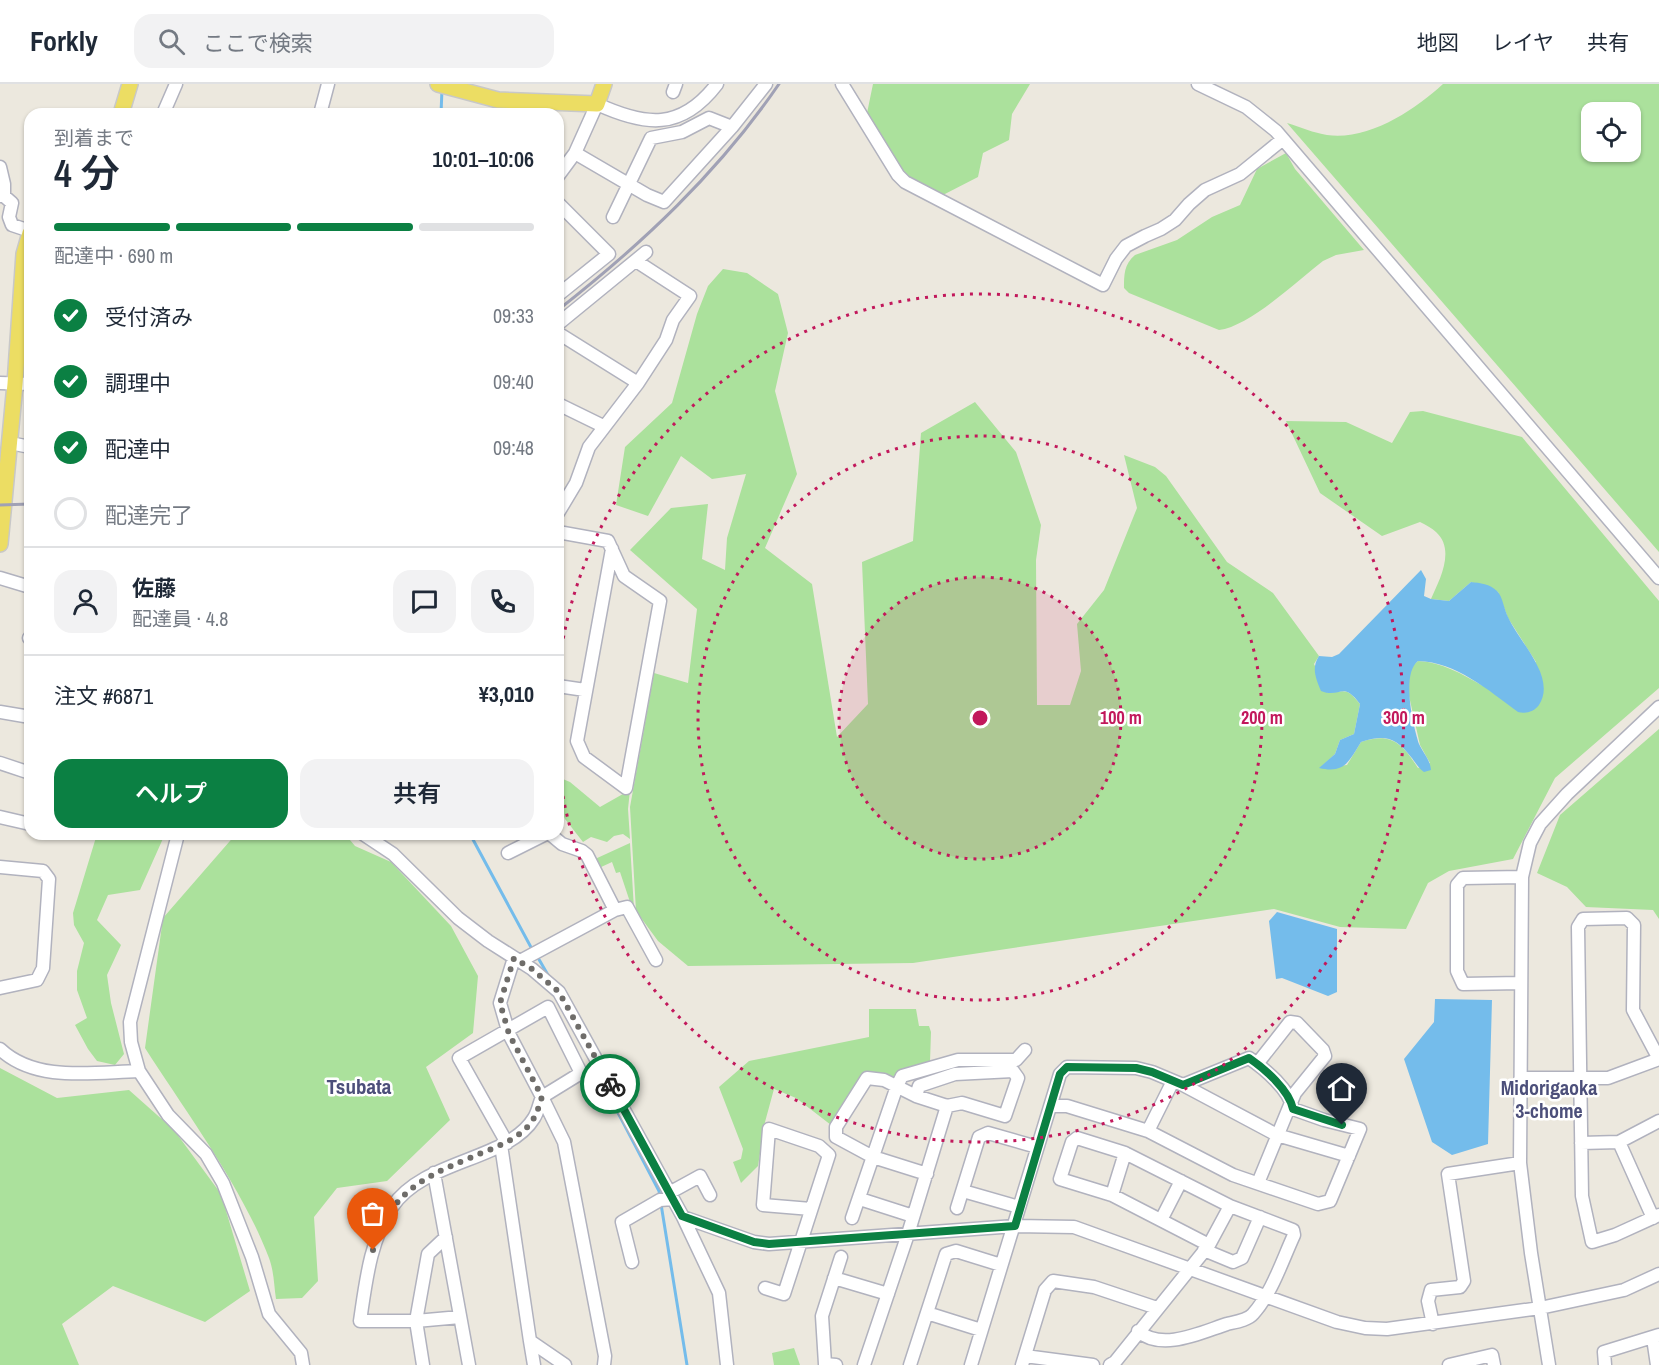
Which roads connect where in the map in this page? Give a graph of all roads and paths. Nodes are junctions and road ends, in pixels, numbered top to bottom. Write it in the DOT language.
graph roads {
  1 [pos="130,84"];
  2 [pos="176,84"];
  3 [pos="327,84"];
  4 [pos="604,84"];
  5 [pos="717,84"];
  6 [pos="766,84"];
  7 [pos="842,84"];
  8 [pos="1198,84"];
  9 [pos="440,85"];
  10 [pos="597,104"];
  11 [pos="123,108"];
  12 [pos="166,108"];
  13 [pos="321,108"];
  14 [pos="732,127"];
  15 [pos="1283,139"];
  16 [pos="575,153"];
  17 [pos="0,167"];
  18 [pos="564,168"];
  19 [pos="629,185"];
  20 [pos="2,196"];
  21 [pos="564,209"];
  22 [pos="613,218"];
  23 [pos="24,230"];
  24 [pos="24,254"];
  25 [pos="564,285"];
  26 [pos="564,319"];
  27 [pos="564,337"];
  28 [pos="638,383"];
  29 [pos="15,384"];
  30 [pos="564,407"];
  31 [pos="603,426"];
  32 [pos="10,443"];
  33 [pos="24,446"];
  34 [pos="2,495"];
  35 [pos="564,503"];
  36 [pos="564,533"];
  37 [pos="0,544"];
  38 [pos="612,549"];
  39 [pos="1659,578"];
  40 [pos="0,579"];
  41 [pos="24,585"];
  42 [pos="564,687"];
  43 [pos="585,690"];
  44 [pos="1657,709"];
  45 [pos="0,712"];
  46 [pos="24,716"];
  47 [pos="0,763"];
  48 [pos="24,771"];
  49 [pos="0,817"];
  50 [pos="24,823"];
  51 [pos="176,840"];
  52 [pos="372,840"];
  53 [pos="535,840"];
  54 [pos="556,840"];
  55 [pos="508,853"];
  56 [pos="0,867"];
  57 [pos="1522,877"];
  58 [pos="615,910"];
  59 [pos="525,957"];
  60 [pos="656,960"];
  61 [pos="1521,983"];
  62 [pos="0,988"];
  63 [pos="508,1031"];
  64 [pos="0,1049"];
  65 [pos="1025,1050"];
  66 [pos="1659,1059"];
  67 [pos="1257,1064"];
  68 [pos="138,1071"];
  69 [pos="1521,1078"];
  70 [pos="1580,1078"];
  71 [pos="1178,1083"];
  72 [pos="897,1086"];
  73 [pos="916,1096"];
  74 [pos="542,1097"];
  75 [pos="1292,1103"];
  76 [pos="947,1106"];
  77 [pos="1051,1106"];
  78 [pos="1659,1121"];
  79 [pos="1148,1131"];
  80 [pos="1277,1135"];
  81 [pos="1581,1143"];
  82 [pos="1619,1143"];
  83 [pos="504,1144"];
  84 [pos="1037,1148"];
  85 [pos="1125,1153"];
  86 [pos="1349,1156"];
  87 [pos="873,1158"];
  88 [pos="1520,1163"];
  89 [pos="434,1173"];
  90 [pos="927,1174"];
  91 [pos="1181,1181"];
  92 [pos="1258,1183"];
  93 [pos="963,1191"];
  94 [pos="710,1195"];
  95 [pos="1112,1195"];
  96 [pos="666,1198"];
  97 [pos="860,1198"];
  98 [pos="1230,1206"];
  99 [pos="957,1208"];
  100 [pos="1019,1208"];
  101 [pos="811,1209"];
  102 [pos="682,1216"];
  103 [pos="913,1216"];
  104 [pos="1656,1216"];
  105 [pos="1260,1217"];
  106 [pos="852,1218"];
  107 [pos="1161,1220"];
  108 [pos="1015,1226"];
  109 [pos="908,1234"];
  110 [pos="446,1237"];
  111 [pos="800,1243"];
  112 [pos="1207,1248"];
  113 [pos="841,1257"];
  114 [pos="632,1262"];
  115 [pos="1001,1265"];
  116 [pos="1190,1268"];
  117 [pos="1659,1274"];
  118 [pos="834,1278"];
  119 [pos="765,1288"];
  120 [pos="888,1294"];
  121 [pos="1266,1296"];
  122 [pos="1157,1308"];
  123 [pos="1540,1308"];
  124 [pos="927,1313"];
  125 [pos="460,1317"];
  126 [pos="416,1321"];
  127 [pos="1433,1324"];
  128 [pos="981,1330"];
  129 [pos="1138,1331"];
  130 [pos="1656,1336"];
  131 [pos="530,1341"];
  132 [pos="1024,1360"];
  133 [pos="303,1365"];
  134 [pos="423,1365"];
  135 [pos="468,1365"];
  136 [pos="534,1365"];
  137 [pos="565,1365"];
  138 [pos="604,1365"];
  139 [pos="727,1365"];
  140 [pos="836,1365"];
  141 [pos="864,1365"];
  142 [pos="910,1365"];
  143 [pos="971,1365"];
  144 [pos="1093,1365"];
  145 [pos="1110,1365"];
  146 [pos="1449,1365"];
  147 [pos="1494,1365"];
  148 [pos="1549,1365"];
  149 [pos="1605,1365"];
  150 [pos="1657,1365"];
  1 -- 11 [label="main road"];
  2 -- 12 [label="street"];
  3 -- 13 [label="street"];
  4 -- 10 [label="main road"];
  5 -- 10 [label="street"];
  6 -- 14 [label="street"];
  7 -- 15 [label="street"];
  8 -- 15 [label="street"];
  9 -- 10 [label="main road"];
  10 -- 16 [label="street"];
  14 -- 19 [label="street"];
  14 -- 19 [label="street"];
  15 -- 39 [label="street"];
  16 -- 18 [label="street"];
  16 -- 19 [label="street"];
  17 -- 20 [label="street"];
  19 -- 22 [label="street"];
  20 -- 23 [label="street"];
  21 -- 25 [label="street"];
  24 -- 29 [label="main road"];
  26 -- 28 [label="street"];
  27 -- 28 [label="street"];
  28 -- 31 [label="street"];
  29 -- 32 [label="main road"];
  30 -- 31 [label="street"];
  31 -- 35 [label="street"];
  32 -- 33 [label="street"];
  32 -- 34 [label="main road"];
  34 -- 37 [label="main road"];
  36 -- 38 [label="street"];
  38 -- 43 [label="street"];
  38 -- 43 [label="street"];
  40 -- 41 [label="street"];
  42 -- 43 [label="street"];
  44 -- 57 [label="street"];
  45 -- 46 [label="street"];
  47 -- 48 [label="street"];
  49 -- 50 [label="street"];
  51 -- 68 [label="street"];
  52 -- 59 [label="street"];
  53 -- 55 [label="street"];
  54 -- 58 [label="street"];
  56 -- 62 [label="street"];
  57 -- 61 [label="street"];
  57 -- 61 [label="street"];
  58 -- 59 [label="street"];
  58 -- 60 [label="street"];
  59 -- 63 [label="street"];
  59 -- 96 [label="street"];
  61 -- 69 [label="street"];
  63 -- 74 [label="street"];
  63 -- 74 [label="street"];
  63 -- 83 [label="street"];
  64 -- 68 [label="street"];
  65 -- 72 [label="street"];
  66 -- 70 [label="street"];
  66 -- 70 [label="street"];
  67 -- 71 [label="street"];
  67 -- 75 [label="street"];
  67 -- 75 [label="street"];
  68 -- 133 [label="street"];
  69 -- 70 [label="street"];
  69 -- 88 [label="street"];
  70 -- 81 [label="street"];
  71 -- 77 [label="street"];
  71 -- 79 [label="street"];
  71 -- 80 [label="street"];
  72 -- 73 [label="street"];
  72 -- 87 [label="street"];
  72 -- 87 [label="street"];
  73 -- 76 [label="street"];
  73 -- 76 [label="street"];
  74 -- 83 [label="street"];
  74 -- 138 [label="street"];
  75 -- 80 [label="street"];
  75 -- 86 [label="street"];
  76 -- 90 [label="street"];
  77 -- 79 [label="street"];
  77 -- 84 [label="street"];
  78 -- 82 [label="street"];
  79 -- 92 [label="street"];
  80 -- 86 [label="street"];
  80 -- 92 [label="street"];
  81 -- 82 [label="street"];
  81 -- 104 [label="street"];
  82 -- 104 [label="street"];
  83 -- 89 [label="street"];
  83 -- 131 [label="street"];
  84 -- 93 [label="street"];
  84 -- 100 [label="street"];
  85 -- 91 [label="street"];
  85 -- 95 [label="street"];
  85 -- 95 [label="street"];
  86 -- 92 [label="street"];
  87 -- 90 [label="street"];
  87 -- 97 [label="street"];
  88 -- 123 [label="street"];
  88 -- 127 [label="street"];
  89 -- 110 [label="street"];
  89 -- 126 [label="street"];
  90 -- 103 [label="street"];
  91 -- 98 [label="street"];
  91 -- 107 [label="street"];
  93 -- 99 [label="street"];
  93 -- 100 [label="street"];
  94 -- 96 [label="street"];
  95 -- 107 [label="street"];
  96 -- 102 [label="street"];
  96 -- 114 [label="street"];
  97 -- 103 [label="street"];
  97 -- 106 [label="street"];
  98 -- 105 [label="street"];
  98 -- 112 [label="street"];
  100 -- 108 [label="street"];
  101 -- 101 [label="street"];
  101 -- 111 [label="street"];
  102 -- 111 [label="street"];
  102 -- 139 [label="street"];
  103 -- 109 [label="street"];
  105 -- 112 [label="street"];
  105 -- 121 [label="street"];
  107 -- 112 [label="street"];
  108 -- 109 [label="street"];
  108 -- 115 [label="street"];
  108 -- 116 [label="street"];
  109 -- 111 [label="street"];
  109 -- 120 [label="street"];
  110 -- 125 [label="street"];
  110 -- 126 [label="street"];
  111 -- 119 [label="street"];
  112 -- 116 [label="street"];
  113 -- 118 [label="street"];
  115 -- 124 [label="street"];
  115 -- 128 [label="street"];
  116 -- 121 [label="street"];
  116 -- 122 [label="street"];
  117 -- 123 [label="street"];
  118 -- 120 [label="street"];
  118 -- 140 [label="street"];
  120 -- 141 [label="street"];
  121 -- 127 [label="street"];
  121 -- 129 [label="street"];
  122 -- 129 [label="street"];
  122 -- 132 [label="street"];
  123 -- 127 [label="street"];
  123 -- 148 [label="street"];
  124 -- 128 [label="street"];
  124 -- 142 [label="street"];
  125 -- 126 [label="street"];
  125 -- 135 [label="street"];
  126 -- 134 [label="street"];
  128 -- 143 [label="street"];
  129 -- 145 [label="street"];
  130 -- 149 [label="street"];
  130 -- 150 [label="street"];
  131 -- 136 [label="street"];
  131 -- 137 [label="street"];
  132 -- 144 [label="street"];
  146 -- 147 [label="street"];
}
